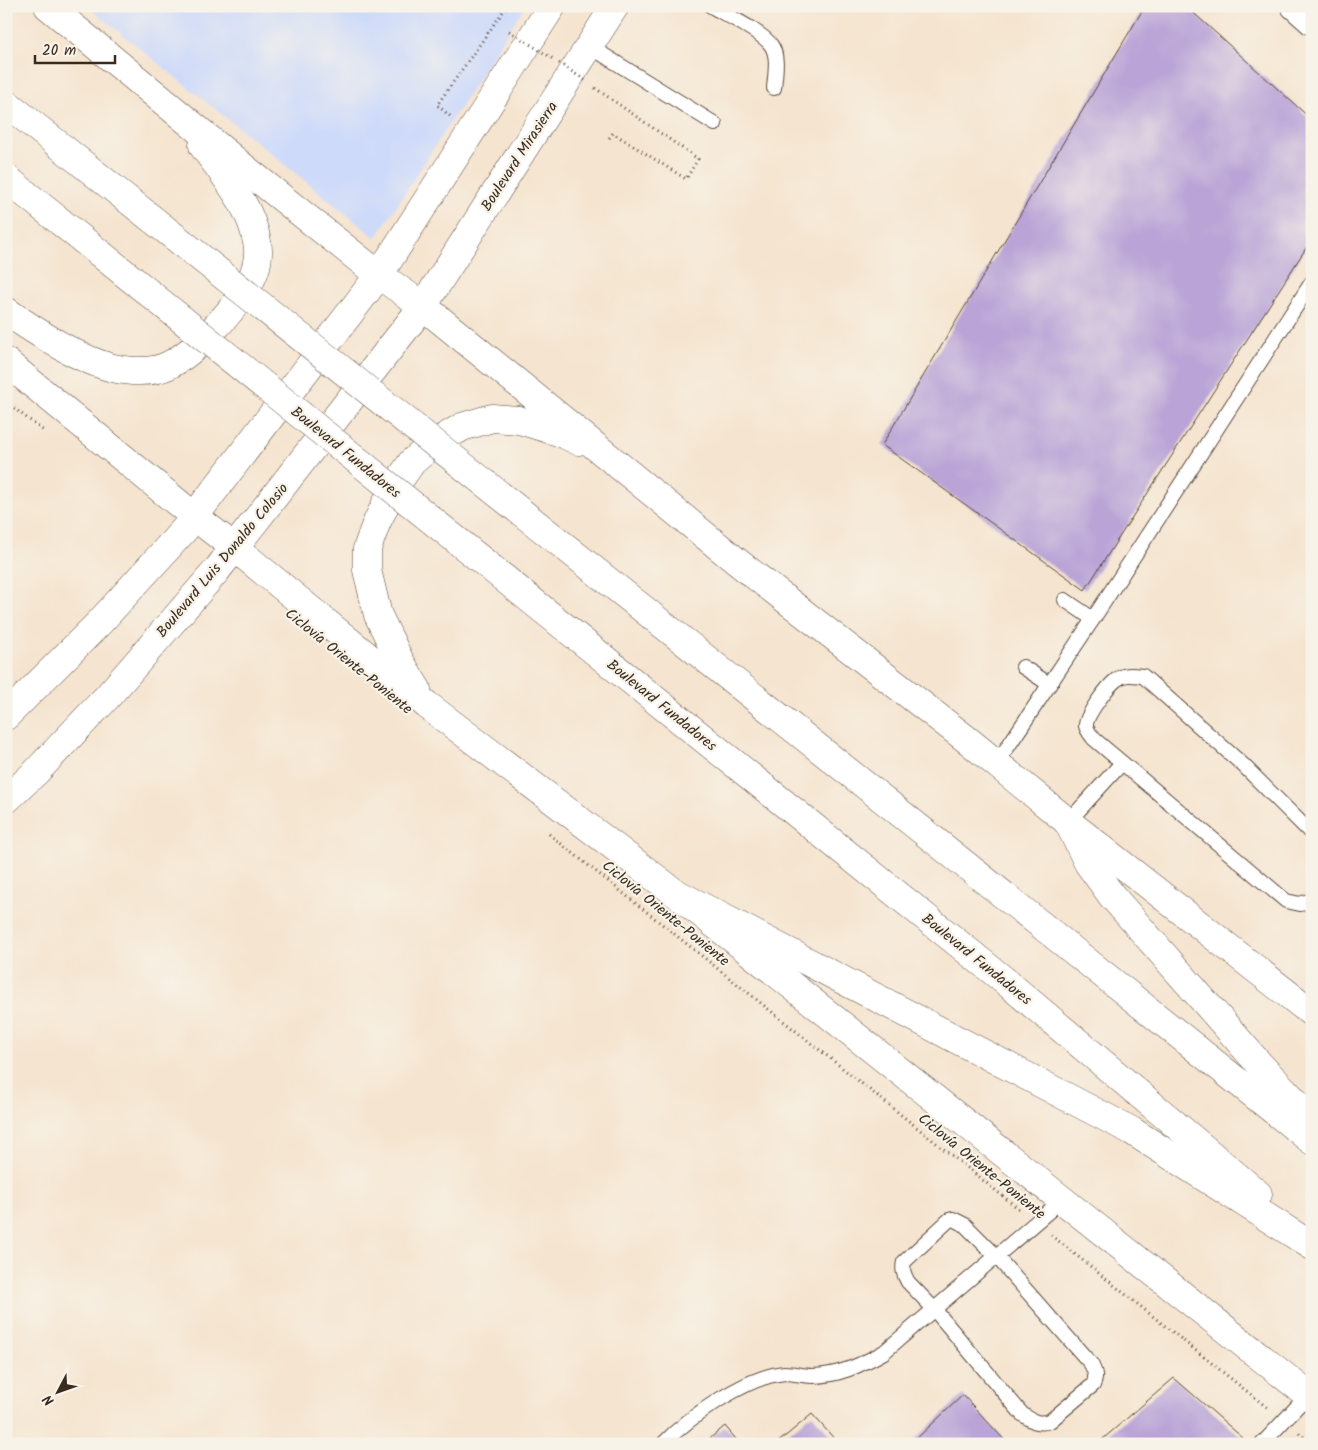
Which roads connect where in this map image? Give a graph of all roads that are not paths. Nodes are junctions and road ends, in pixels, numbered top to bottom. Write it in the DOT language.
graph roads {
  1 [pos="48,6"];
  2 [pos="552,6"];
  3 [pos="615,6"];
  4 [pos="711,6"];
  5 [pos="1294,6"];
  6 [pos="1312,22"];
  7 [pos="590,46"];
  8 [pos="774,88"];
  9 [pos="6,103"];
  10 [pos="184,118"];
  11 [pos="715,124"];
  12 [pos="6,178"];
  13 [pos="378,275"];
  14 [pos="1312,282"];
  15 [pos="423,306"];
  16 [pos="6,311"];
  17 [pos="6,362"];
  18 [pos="605,453"];
  19 [pos="195,517"];
  20 [pos="236,548"];
  21 [pos="1065,600"];
  22 [pos="1093,619"];
  23 [pos="1023,667"];
  24 [pos="1049,684"];
  25 [pos="427,706"];
  26 [pos="6,716"];
  27 [pos="997,763"];
  28 [pos="1122,763"];
  29 [pos="6,800"];
  30 [pos="1068,822"];
  31 [pos="1312,834"];
  32 [pos="674,892"];
  33 [pos="1312,900"];
  34 [pos="1312,1013"];
  35 [pos="1312,1119"];
  36 [pos="1312,1140"];
  37 [pos="1062,1200"];
  38 [pos="1312,1239"];
  39 [pos="1312,1246"];
  40 [pos="996,1256"];
  41 [pos="934,1309"];
  42 [pos="1310,1396"];
  43 [pos="663,1444"];
  44 [pos="1262,1444"];
  1 -- 10 [label="main road"];
  2 -- 13 [label="main road"];
  3 -- 7 [label="main road, Boulevard Mirasierra"];
  4 -- 8 [label="lane"];
  5 -- 6 [label="street"];
  7 -- 11 [label="lane"];
  7 -- 15 [label="main road, Boulevard Mirasierra"];
  9 -- 36 [label="main road, bridge"];
  10 -- 13 [label="main road"];
  10 -- 16 [label="main road"];
  12 -- 38 [label="main road, Boulevard Fundadores, bridge"];
  13 -- 15 [label="main road"];
  13 -- 19 [label="main road"];
  14 -- 22 [label="lane"];
  15 -- 18 [label="main road"];
  15 -- 20 [label="main road, Boulevard Luis Donaldo Colosio"];
  17 -- 19 [label="main road"];
  18 -- 25 [label="main road"];
  18 -- 27 [label="main road"];
  19 -- 20 [label="main road"];
  19 -- 26 [label="main road"];
  20 -- 25 [label="main road"];
  20 -- 29 [label="main road, Boulevard Luis Donaldo Colosio"];
  21 -- 22 [label="lane"];
  22 -- 24 [label="lane"];
  23 -- 24 [label="lane"];
  24 -- 27 [label="lane"];
  25 -- 32 [label="main road"];
  27 -- 30 [label="main road"];
  28 -- 30 [label="lane"];
  28 -- 31 [label="lane"];
  28 -- 33 [label="lane"];
  30 -- 34 [label="main road"];
  30 -- 35 [label="main road"];
  32 -- 37 [label="main road"];
  32 -- 39 [label="main road"];
  37 -- 40 [label="lane"];
  37 -- 42 [label="main road"];
  40 -- 41 [label="lane"];
  40 -- 41 [label="lane"];
  40 -- 41 [label="lane"];
  41 -- 43 [label="lane"];
  42 -- 44 [label="lane"];
}
